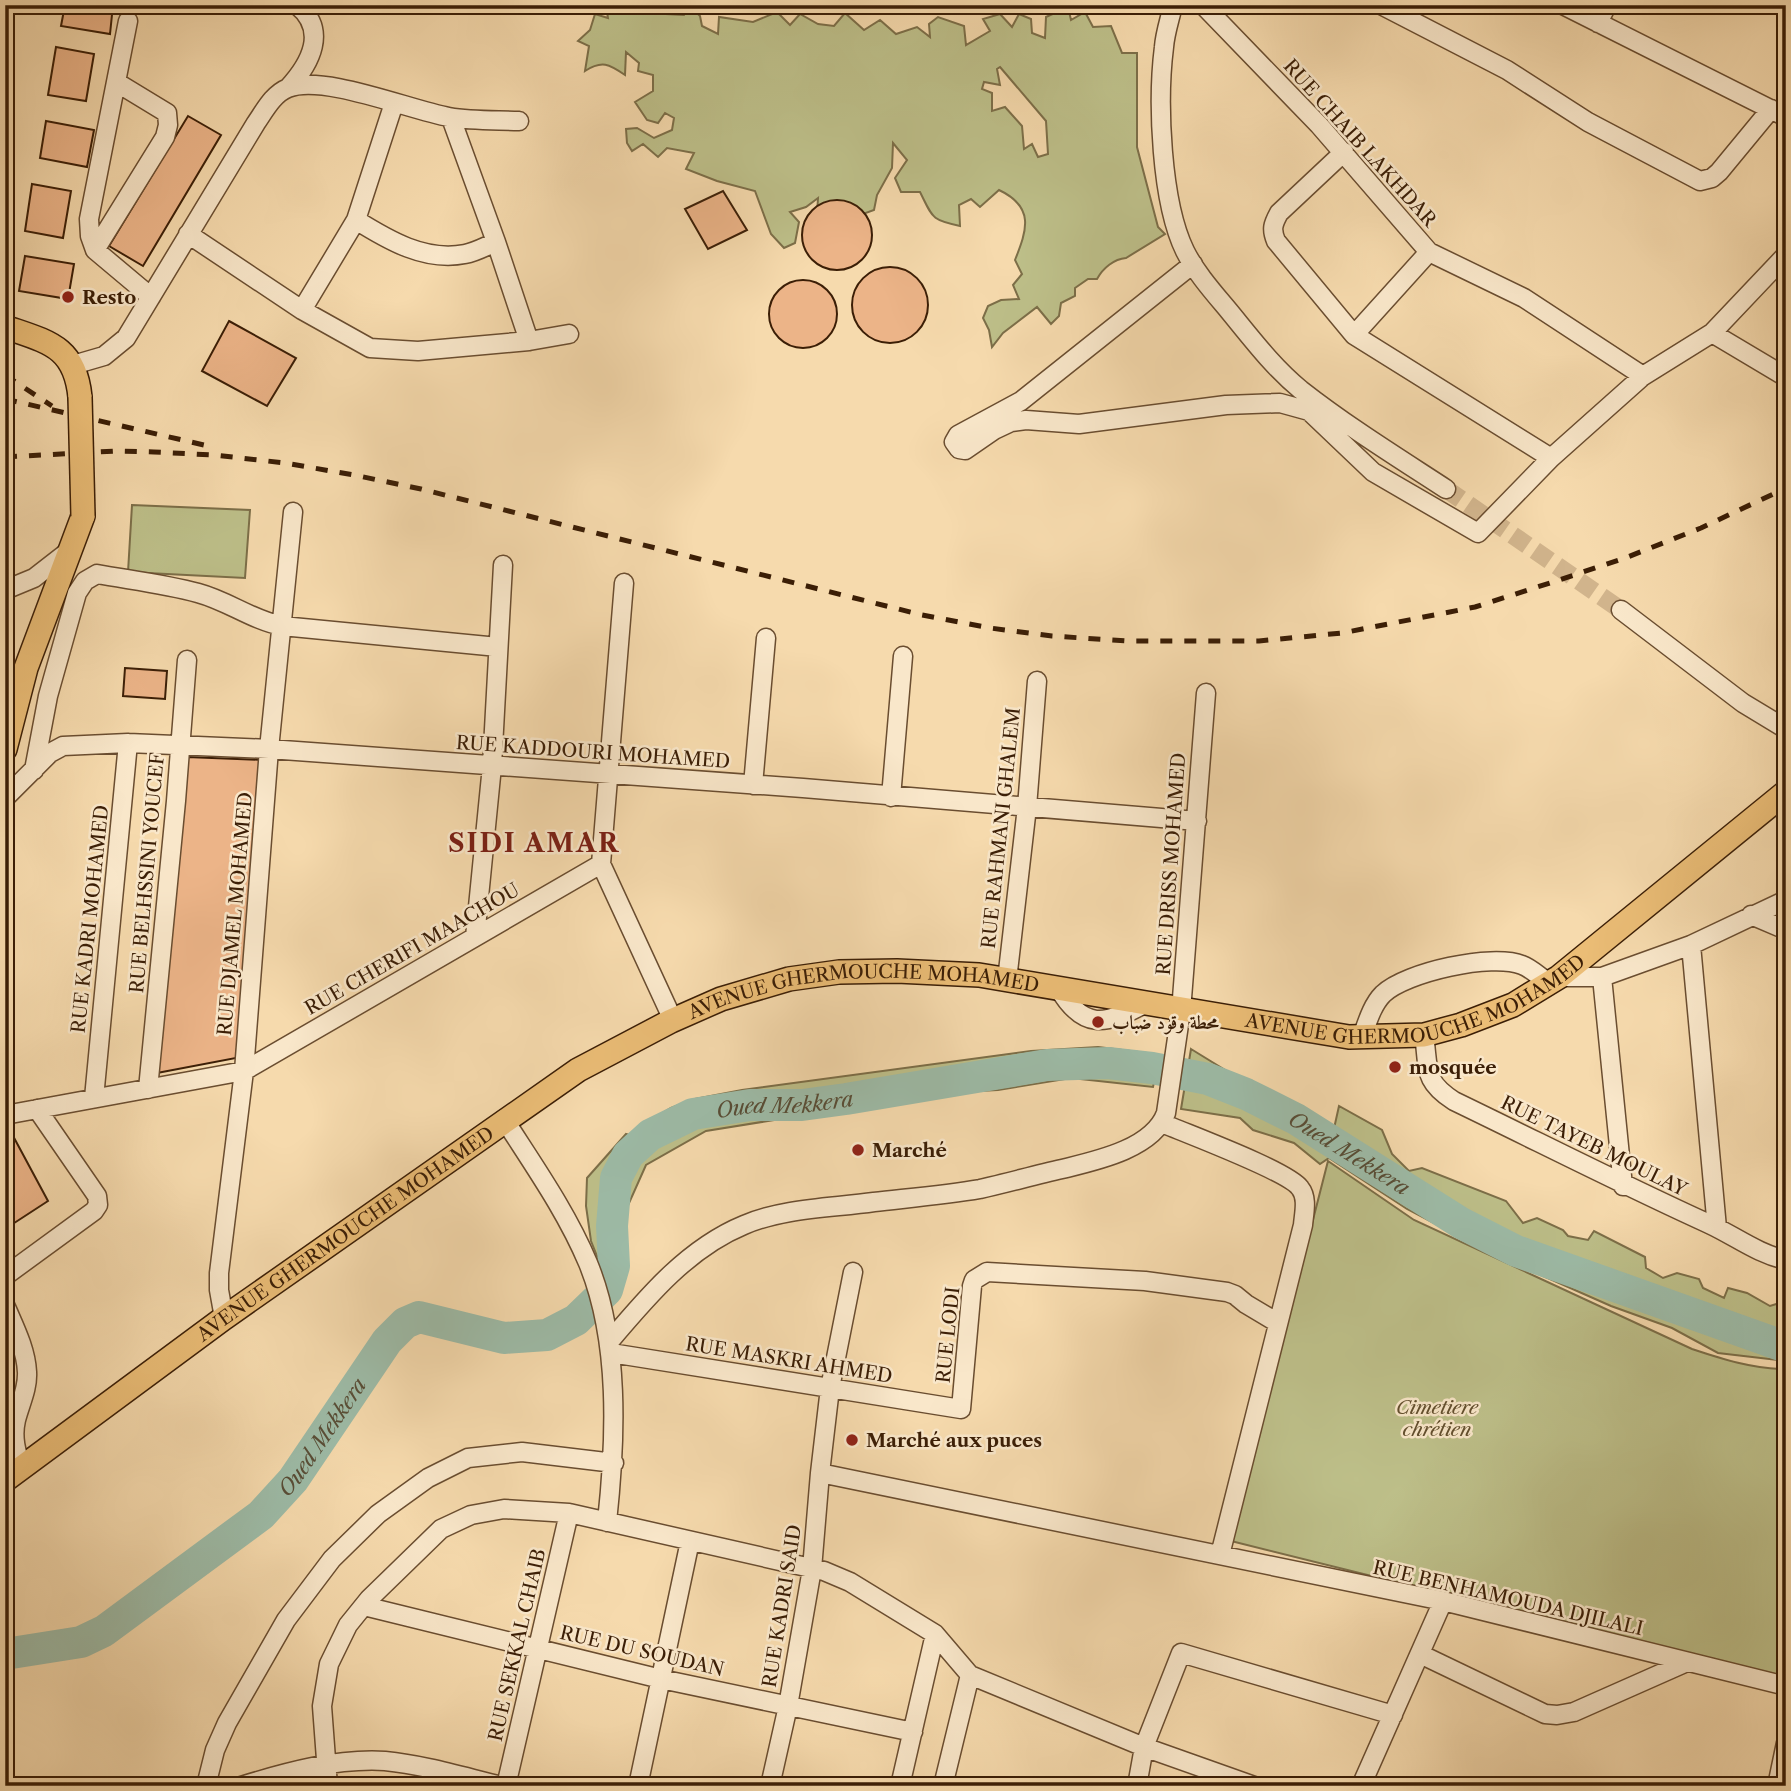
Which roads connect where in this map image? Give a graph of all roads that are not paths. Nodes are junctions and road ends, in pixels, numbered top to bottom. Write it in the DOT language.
graph roads {
  1 [pos="296,5"];
  2 [pos="1173,5"];
  3 [pos="1203,5"];
  4 [pos="1381,5"];
  5 [pos="1563,5"];
  6 [pos="1607,5"];
  7 [pos="128,20"];
  8 [pos="1598,23"];
  9 [pos="116,82"];
  10 [pos="288,88"];
  11 [pos="394,103"];
  12 [pos="1779,113"];
  13 [pos="451,118"];
  14 [pos="519,121"];
  15 [pos="1344,152"];
  16 [pos="356,220"];
  17 [pos="188,234"];
  18 [pos="496,242"];
  19 [pos="95,250"];
  20 [pos="1429,252"];
  21 [pos="1786,255"];
  22 [pos="1193,264"];
  23 [pos="151,297"];
  24 [pos="302,310"];
  25 [pos="5,327"];
  26 [pos="1712,333"];
  27 [pos="569,334"];
  28 [pos="1354,335"];
  29 [pos="529,341"];
  30 [pos="73,365"];
  31 [pos="1643,376"];
  32 [pos="1786,377"];
  33 [pos="1551,458"];
  34 [pos="1446,489"];
  35 [pos="293,512"];
  36 [pos="71,550"];
  37 [pos="503,565"];
  38 [pos="624,583"];
  39 [pos="5,590"];
  40 [pos="1621,610"];
  41 [pos="282,626"];
  42 [pos="766,638"];
  43 [pos="498,647"];
  44 [pos="903,656"];
  45 [pos="187,660"];
  46 [pos="1037,681"];
  47 [pos="1206,693"];
  48 [pos="1786,729"];
  49 [pos="128,743"];
  50 [pos="180,744"];
  51 [pos="5,749"];
  52 [pos="269,749"];
  53 [pos="492,766"];
  54 [pos="34,770"];
  55 [pos="607,775"];
  56 [pos="753,785"];
  57 [pos="1786,792"];
  58 [pos="891,797"];
  59 [pos="5,798"];
  60 [pos="1027,807"];
  61 [pos="1197,821"];
  62 [pos="601,864"];
  63 [pos="1786,900"];
  64 [pos="1751,915"];
  65 [pos="1786,930"];
  66 [pos="475,937"];
  67 [pos="1691,945"];
  68 [pos="1602,977"];
  69 [pos="1007,980"];
  70 [pos="1554,980"];
  71 [pos="1181,1011"];
  72 [pos="673,1020"];
  73 [pos="1424,1035"];
  74 [pos="1362,1037"];
  75 [pos="244,1071"];
  76 [pos="148,1089"];
  77 [pos="94,1098"];
  78 [pos="37,1109"];
  79 [pos="5,1115"];
  80 [pos="1164,1118"];
  81 [pos="504,1119"];
  82 [pos="1623,1186"];
  83 [pos="1717,1228"];
  84 [pos="1786,1260"];
  85 [pos="853,1272"];
  86 [pos="5,1276"];
  87 [pos="5,1305"];
  88 [pos="224,1318"];
  89 [pos="1278,1323"];
  90 [pos="610,1348"];
  91 [pos="830,1388"];
  92 [pos="961,1409"];
  93 [pos="614,1463"];
  94 [pos="820,1473"];
  95 [pos="14,1474"];
  96 [pos="569,1513"];
  97 [pos="607,1522"];
  98 [pos="690,1541"];
  99 [pos="1220,1555"];
  100 [pos="813,1569"];
  101 [pos="1443,1601"];
  102 [pos="364,1606"];
  103 [pos="934,1634"];
  104 [pos="538,1648"];
  105 [pos="1420,1654"];
  106 [pos="1687,1662"];
  107 [pos="970,1675"];
  108 [pos="661,1679"];
  109 [pos="1786,1686"];
  110 [pos="788,1706"];
  111 [pos="1393,1715"];
  112 [pos="912,1731"];
  113 [pos="1786,1743"];
  114 [pos="1144,1746"];
  115 [pos="327,1764"];
  116 [pos="422,1767"];
  117 [pos="206,1786"];
  118 [pos="241,1786"];
  119 [pos="328,1786"];
  120 [pos="419,1786"];
  121 [pos="504,1786"];
  122 [pos="638,1786"];
  123 [pos="770,1786"];
  124 [pos="900,1786"];
  125 [pos="943,1786"];
  126 [pos="1137,1786"];
  127 [pos="1254,1786"];
  128 [pos="1361,1786"];
  129 [pos="1777,1786"];
  1 -- 10 [label="street"];
  2 -- 22 [label="street"];
  3 -- 15 [label="street, RUE CHAIB LAKHDAR"];
  4 -- 12 [label="street"];
  5 -- 8 [label="street"];
  6 -- 8 [label="street"];
  7 -- 9 [label="street"];
  8 -- 12 [label="street"];
  9 -- 19 [label="street"];
  9 -- 19 [label="street"];
  10 -- 11 [label="street"];
  10 -- 17 [label="street"];
  11 -- 13 [label="street"];
  11 -- 16 [label="street"];
  13 -- 14 [label="street"];
  13 -- 18 [label="street"];
  15 -- 20 [label="street, RUE CHAIB LAKHDAR"];
  15 -- 28 [label="street"];
  16 -- 18 [label="street"];
  16 -- 24 [label="street"];
  17 -- 23 [label="street"];
  17 -- 24 [label="street"];
  18 -- 29 [label="street"];
  19 -- 23 [label="street"];
  20 -- 28 [label="street"];
  20 -- 31 [label="street, RUE CHAIB LAKHDAR"];
  21 -- 26 [label="street"];
  22 -- 33 [label="street"];
  22 -- 34 [label="street"];
  23 -- 30 [label="street"];
  24 -- 29 [label="street"];
  25 -- 30 [label="main road"];
  26 -- 31 [label="street"];
  26 -- 32 [label="street"];
  27 -- 29 [label="street"];
  28 -- 33 [label="street"];
  30 -- 36 [label="main road, bridge"];
  31 -- 33 [label="street"];
  35 -- 41 [label="street, RUE DJAMEL MOHAMED"];
  36 -- 39 [label="street"];
  36 -- 51 [label="main road"];
  37 -- 43 [label="street"];
  38 -- 55 [label="street"];
  40 -- 48 [label="street"];
  41 -- 43 [label="street"];
  41 -- 52 [label="street, RUE DJAMEL MOHAMED"];
  41 -- 54 [label="street"];
  42 -- 56 [label="street"];
  43 -- 53 [label="street"];
  44 -- 58 [label="street"];
  45 -- 50 [label="street, RUE BELHSSINI YOUCEF"];
  46 -- 60 [label="street, RUE RAHMANI GHALEM"];
  47 -- 61 [label="street, RUE DRISS MOHAMED"];
  49 -- 50 [label="street, RUE KADDOURI MOHAMED"];
  49 -- 54 [label="street, RUE KADDOURI MOHAMED"];
  49 -- 77 [label="street, RUE KADRI MOHAMED"];
  50 -- 52 [label="street, RUE KADDOURI MOHAMED"];
  50 -- 76 [label="street, RUE BELHSSINI YOUCEF"];
  52 -- 53 [label="street, RUE KADDOURI MOHAMED"];
  52 -- 75 [label="street, RUE DJAMEL MOHAMED"];
  53 -- 55 [label="street, RUE KADDOURI MOHAMED"];
  53 -- 66 [label="street"];
  54 -- 59 [label="street, RUE KADDOURI MOHAMED"];
  55 -- 56 [label="street, RUE KADDOURI MOHAMED"];
  55 -- 62 [label="street"];
  56 -- 58 [label="street, RUE KADDOURI MOHAMED"];
  57 -- 70 [label="main road, AVENUE GHERMOUCHE MOHAMED"];
  58 -- 60 [label="street, RUE KADDOURI MOHAMED"];
  60 -- 61 [label="street, RUE KADDOURI MOHAMED"];
  60 -- 69 [label="street, RUE RAHMANI GHALEM"];
  61 -- 71 [label="street, RUE DRISS MOHAMED"];
  62 -- 66 [label="street, RUE CHERIFI MAACHOU"];
  62 -- 72 [label="street"];
  63 -- 64 [label="street"];
  64 -- 65 [label="street"];
  64 -- 67 [label="street"];
  66 -- 75 [label="street, RUE CHERIFI MAACHOU"];
  67 -- 68 [label="street"];
  67 -- 83 [label="street"];
  68 -- 70 [label="street"];
  68 -- 82 [label="street"];
  69 -- 71 [label="main road, AVENUE GHERMOUCHE MOHAMED"];
  69 -- 72 [label="main road, AVENUE GHERMOUCHE MOHAMED"];
  70 -- 73 [label="main road, AVENUE GHERMOUCHE MOHAMED"];
  70 -- 74 [label="street"];
  71 -- 74 [label="main road, AVENUE GHERMOUCHE MOHAMED"];
  71 -- 80 [label="street, RUE DRISS MOHAMED"];
  72 -- 81 [label="main road, AVENUE GHERMOUCHE MOHAMED"];
  73 -- 74 [label="main road, AVENUE GHERMOUCHE MOHAMED"];
  73 -- 82 [label="street, RUE TAYEB MOULAY"];
  75 -- 76 [label="street, RUE CHERIFI MAACHOU"];
  75 -- 88 [label="street, RUE DJAMEL MOHAMED"];
  76 -- 77 [label="street, RUE CHERIFI MAACHOU"];
  77 -- 78 [label="street, RUE CHERIFI MAACHOU"];
  78 -- 79 [label="street, RUE CHERIFI MAACHOU"];
  78 -- 86 [label="street"];
  80 -- 89 [label="street"];
  80 -- 90 [label="street"];
  81 -- 88 [label="main road, AVENUE GHERMOUCHE MOHAMED"];
  81 -- 90 [label="street"];
  82 -- 83 [label="street, RUE TAYEB MOULAY"];
  83 -- 84 [label="street, RUE TAYEB MOULAY"];
  85 -- 91 [label="street, RUE KADRI SAID"];
  87 -- 95 [label="street"];
  88 -- 95 [label="main road, AVENUE GHERMOUCHE MOHAMED"];
  89 -- 92 [label="street, RUE LODI"];
  89 -- 99 [label="street"];
  90 -- 91 [label="street, RUE MASKRI AHMED"];
  90 -- 93 [label="street"];
  91 -- 92 [label="street, RUE MASKRI AHMED"];
  91 -- 94 [label="street, RUE KADRI SAID"];
  93 -- 97 [label="street"];
  93 -- 117 [label="street"];
  94 -- 99 [label="street, RUE BENHAMOUDA DJILALI"];
  94 -- 100 [label="street, RUE KADRI SAID"];
  96 -- 97 [label="street"];
  96 -- 102 [label="street"];
  96 -- 104 [label="street, RUE SEKKAL CHAIB"];
  97 -- 98 [label="street"];
  98 -- 100 [label="street"];
  98 -- 108 [label="street"];
  99 -- 101 [label="street, RUE BENHAMOUDA DJILALI"];
  100 -- 103 [label="street"];
  100 -- 110 [label="street, RUE KADRI SAID"];
  101 -- 105 [label="street"];
  101 -- 106 [label="street, RUE BENHAMOUDA DJILALI"];
  102 -- 104 [label="street, RUE DU SOUDAN"];
  102 -- 115 [label="street"];
  103 -- 107 [label="street"];
  103 -- 112 [label="street"];
  104 -- 108 [label="street, RUE DU SOUDAN"];
  104 -- 121 [label="street, RUE SEKKAL CHAIB"];
  105 -- 106 [label="street"];
  105 -- 111 [label="street"];
  106 -- 109 [label="street, RUE BENHAMOUDA DJILALI"];
  107 -- 114 [label="street"];
  107 -- 125 [label="street"];
  108 -- 110 [label="street, RUE DU SOUDAN"];
  108 -- 122 [label="street"];
  110 -- 112 [label="street, RUE DU SOUDAN"];
  110 -- 123 [label="street, RUE KADRI SAID"];
  111 -- 114 [label="street"];
  111 -- 128 [label="street"];
  112 -- 124 [label="street"];
  113 -- 129 [label="street"];
  114 -- 126 [label="street"];
  114 -- 127 [label="street"];
  115 -- 116 [label="street"];
  115 -- 118 [label="street"];
  115 -- 119 [label="street"];
  116 -- 120 [label="street"];
  116 -- 121 [label="street"];
}
